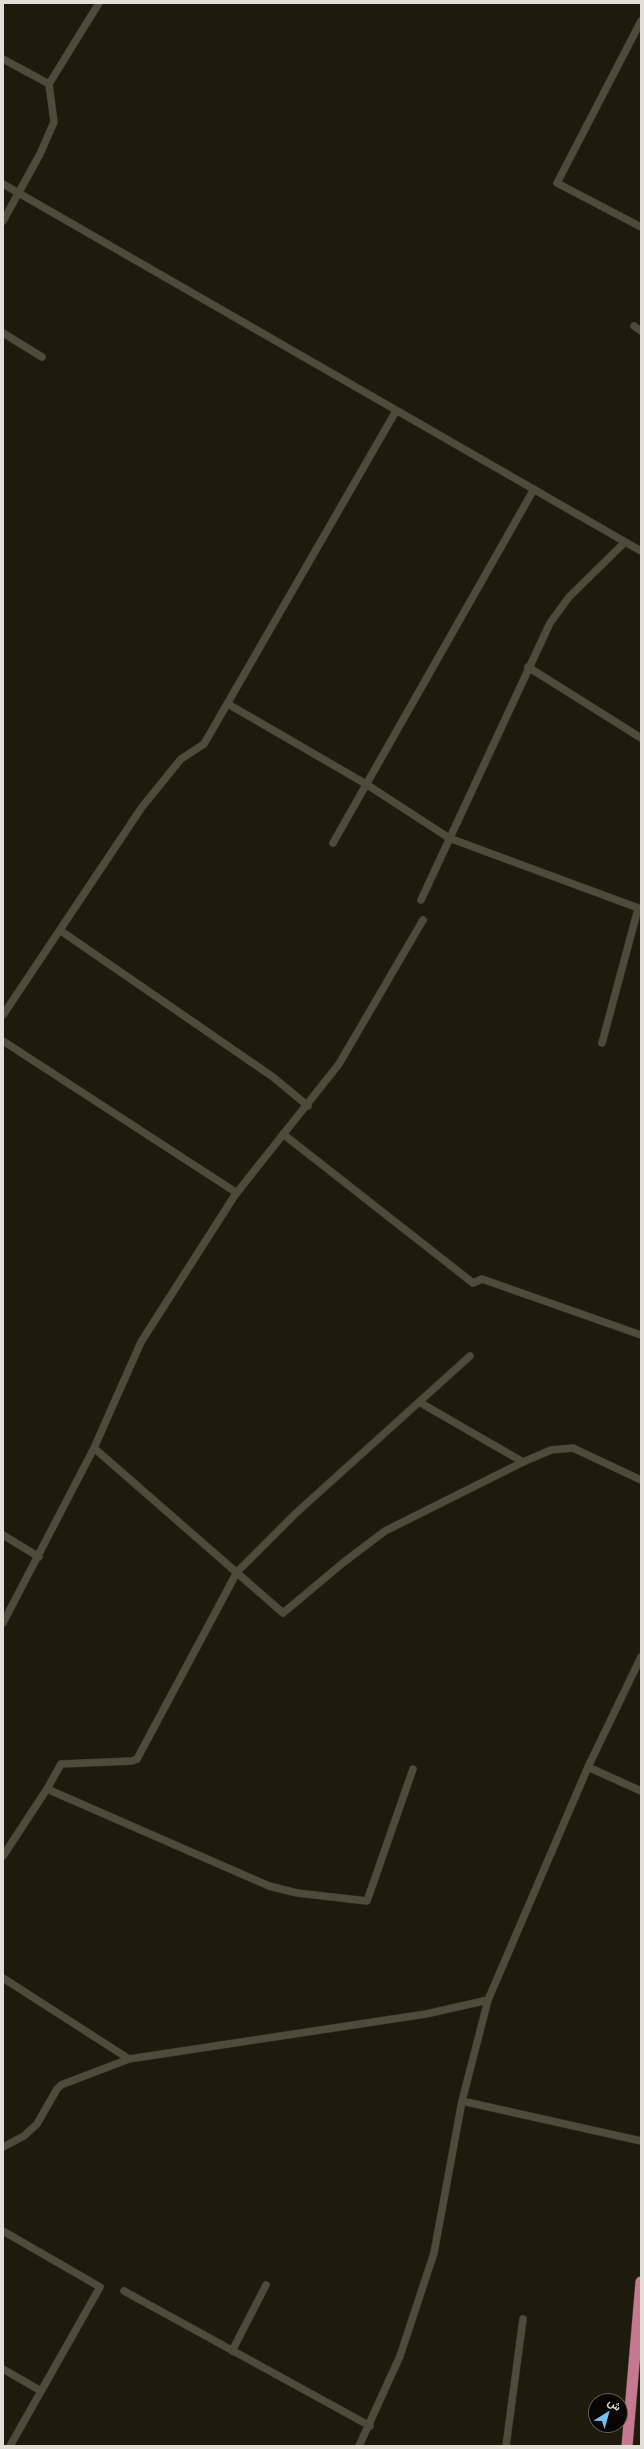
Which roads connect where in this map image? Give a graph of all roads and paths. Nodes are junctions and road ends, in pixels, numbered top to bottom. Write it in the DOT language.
graph roads {
  1 [pos="99,3"];
  2 [pos="641,21"];
  3 [pos="638,34"];
  4 [pos="3,59"];
  5 [pos="49,84"];
  6 [pos="3,184"];
  7 [pos="18,193"];
  8 [pos="3,220"];
  9 [pos="641,227"];
  10 [pos="634,326"];
  11 [pos="641,331"];
  12 [pos="3,333"];
  13 [pos="42,357"];
  14 [pos="396,411"];
  15 [pos="534,489"];
  16 [pos="625,542"];
  17 [pos="641,551"];
  18 [pos="528,667"];
  19 [pos="228,704"];
  20 [pos="641,738"];
  21 [pos="366,784"];
  22 [pos="448,838"];
  23 [pos="332,843"];
  24 [pos="421,900"];
  25 [pos="640,909"];
  26 [pos="423,920"];
  27 [pos="61,931"];
  28 [pos="3,1015"];
  29 [pos="3,1041"];
  30 [pos="602,1043"];
  31 [pos="308,1106"];
  32 [pos="283,1134"];
  33 [pos="237,1193"];
  34 [pos="641,1335"];
  35 [pos="470,1356"];
  36 [pos="419,1402"];
  37 [pos="94,1448"];
  38 [pos="523,1462"];
  39 [pos="641,1480"];
  40 [pos="3,1535"];
  41 [pos="39,1557"];
  42 [pos="237,1572"];
  43 [pos="3,1622"];
  44 [pos="641,1657"];
  45 [pos="588,1767"];
  46 [pos="414,1769"];
  47 [pos="47,1789"];
  48 [pos="641,1791"];
  49 [pos="3,1856"];
  50 [pos="3,1978"];
  51 [pos="488,2000"];
  52 [pos="129,2059"];
  53 [pos="462,2101"];
  54 [pos="641,2141"];
  55 [pos="3,2147"];
  56 [pos="3,2231"];
  57 [pos="641,2282"];
  58 [pos="266,2285"];
  59 [pos="124,2290"];
  60 [pos="523,2319"];
  61 [pos="232,2351"];
  62 [pos="3,2369"];
  63 [pos="41,2391"];
  64 [pos="370,2426"];
  65 [pos="10,2446"];
  66 [pos="359,2446"];
  67 [pos="506,2446"];
  68 [pos="627,2446"];
  1 -- 5 [label="street"];
  2 -- 3 [label="street"];
  3 -- 9 [label="street"];
  4 -- 5 [label="street"];
  5 -- 7 [label="street"];
  6 -- 7 [label="street"];
  7 -- 8 [label="street"];
  7 -- 14 [label="street"];
  10 -- 11 [label="street"];
  12 -- 13 [label="street"];
  14 -- 15 [label="street"];
  14 -- 19 [label="street"];
  15 -- 16 [label="street"];
  15 -- 21 [label="street"];
  16 -- 17 [label="street"];
  16 -- 18 [label="street"];
  18 -- 20 [label="street"];
  18 -- 22 [label="street"];
  19 -- 21 [label="street"];
  19 -- 27 [label="street"];
  21 -- 22 [label="street"];
  21 -- 23 [label="street"];
  22 -- 24 [label="street"];
  22 -- 25 [label="street"];
  25 -- 30 [label="street"];
  26 -- 31 [label="street"];
  27 -- 28 [label="street"];
  27 -- 31 [label="street"];
  29 -- 33 [label="street"];
  31 -- 32 [label="street"];
  32 -- 33 [label="street"];
  32 -- 34 [label="street"];
  33 -- 37 [label="street"];
  35 -- 36 [label="street"];
  36 -- 38 [label="street"];
  36 -- 42 [label="street"];
  37 -- 41 [label="street"];
  37 -- 42 [label="street"];
  38 -- 39 [label="street"];
  38 -- 42 [label="street"];
  40 -- 41 [label="street"];
  41 -- 43 [label="street"];
  42 -- 47 [label="street"];
  44 -- 45 [label="street"];
  45 -- 48 [label="street"];
  45 -- 51 [label="street"];
  46 -- 47 [label="street"];
  47 -- 49 [label="street"];
  50 -- 52 [label="street"];
  51 -- 52 [label="street"];
  51 -- 53 [label="street"];
  52 -- 55 [label="street"];
  53 -- 54 [label="street"];
  53 -- 64 [label="street"];
  56 -- 63 [label="street"];
  57 -- 68 [label="highway"];
  58 -- 61 [label="street"];
  59 -- 61 [label="street"];
  60 -- 67 [label="street"];
  61 -- 64 [label="street"];
  62 -- 63 [label="street"];
  63 -- 65 [label="street"];
  64 -- 66 [label="street"];
}
